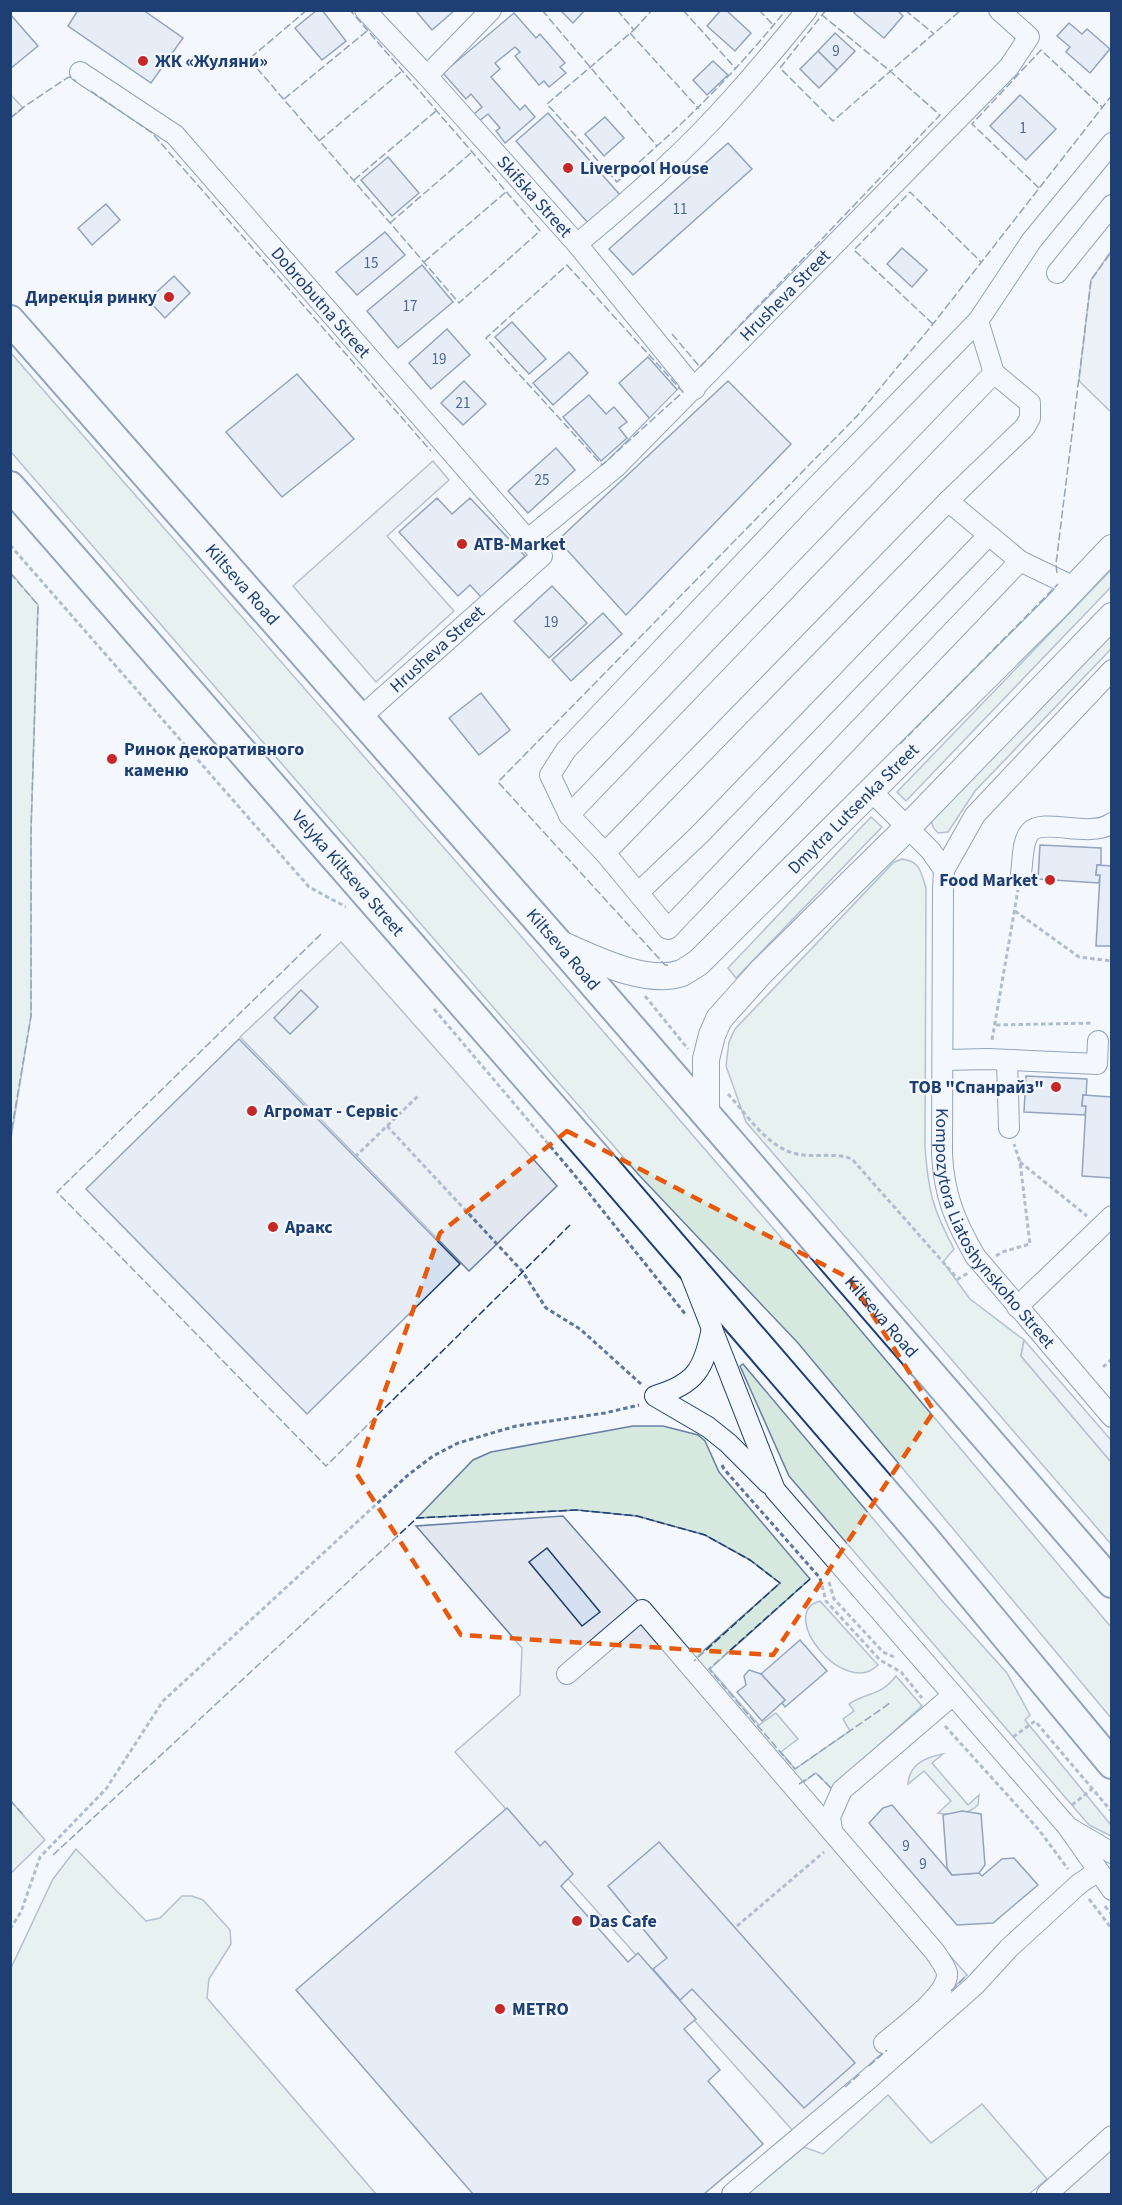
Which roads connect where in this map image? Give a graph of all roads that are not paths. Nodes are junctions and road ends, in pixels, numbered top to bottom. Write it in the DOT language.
graph roads {
  1 [pos="365,10"];
  2 [pos="491,10"];
  3 [pos="807,10"];
  4 [pos="999,10"];
  5 [pos="80,72"];
  6 [pos="427,76"];
  7 [pos="1112,143"];
  8 [pos="1112,205"];
  9 [pos="577,244"];
  10 [pos="1057,273"];
  11 [pos="10,320"];
  12 [pos="978,321"];
  13 [pos="994,373"];
  14 [pos="695,388"];
  15 [pos="10,486"];
  16 [pos="948,501"];
  17 [pos="988,536"];
  18 [pos="527,540"];
  19 [pos="1112,548"];
  20 [pos="542,556"];
  21 [pos="1020,561"];
  22 [pos="1074,587"];
  23 [pos="1112,616"];
  24 [pos="1112,670"];
  25 [pos="360,718"];
  26 [pos="871,791"];
  27 [pos="569,815"];
  28 [pos="1112,824"];
  29 [pos="907,828"];
  30 [pos="605,853"];
  31 [pos="944,870"];
  32 [pos="1021,873"];
  33 [pos="639,892"];
  34 [pos="558,943"];
  35 [pos="1096,1032"];
  36 [pos="944,1060"];
  37 [pos="997,1060"];
  38 [pos="706,1113"];
  39 [pos="1009,1128"];
  40 [pos="1106,1221"];
  41 [pos="685,1261"];
  42 [pos="1017,1306"];
  43 [pos="712,1328"];
  44 [pos="1112,1417"];
  45 [pos="775,1490"];
  46 [pos="1112,1583"];
  47 [pos="567,1674"];
  48 [pos="953,1695"];
  49 [pos="1075,1722"];
  50 [pos="1112,1747"];
  51 [pos="1112,1764"];
  52 [pos="842,1790"];
  53 [pos="798,1791"];
  54 [pos="1068,1817"];
  55 [pos="836,1835"];
  56 [pos="1112,1853"];
  57 [pos="1098,1871"];
  58 [pos="1112,1890"];
  59 [pos="884,2043"];
  60 [pos="1112,2136"];
  61 [pos="732,2194"];
  62 [pos="1047,2194"];
  1 -- 6 [label="street, Skifska Street"];
  2 -- 6 [label="street"];
  3 -- 9 [label="street"];
  4 -- 14 [label="street, Hrusheva Street"];
  5 -- 18 [label="street, Dobrobutna Street"];
  6 -- 9 [label="street, Skifska Street"];
  7 -- 12 [label="street"];
  8 -- 10 [label="street"];
  9 -- 14 [label="street, Skifska Street"];
  11 -- 25 [label="highway, Kiltseva Road"];
  12 -- 13 [label="street"];
  12 -- 27 [label="street"];
  13 -- 16 [label="street"];
  13 -- 27 [label="street"];
  14 -- 18 [label="street, Hrusheva Street"];
  15 -- 41 [label="highway, Velyka Kiltseva Street"];
  16 -- 17 [label="street"];
  16 -- 30 [label="street"];
  17 -- 21 [label="street"];
  17 -- 33 [label="street"];
  18 -- 20 [label="street, Dobrobutna Street"];
  19 -- 22 [label="main road, Dmytra Lutsenka Street"];
  20 -- 25 [label="street, Hrusheva Street"];
  21 -- 22 [label="street"];
  21 -- 33 [label="street"];
  22 -- 26 [label="main road, Dmytra Lutsenka Street"];
  23 -- 29 [label="main road"];
  24 -- 31 [label="street"];
  25 -- 34 [label="highway, Kiltseva Road"];
  26 -- 29 [label="street"];
  26 -- 34 [label="main road, Dmytra Lutsenka Street"];
  27 -- 30 [label="street"];
  28 -- 32 [label="street"];
  29 -- 31 [label="street"];
  29 -- 38 [label="main road"];
  30 -- 33 [label="street"];
  31 -- 36 [label="street, Kompozytora Liatoshynskoho Street"];
  34 -- 38 [label="highway, Kiltseva Road"];
  35 -- 37 [label="street"];
  36 -- 37 [label="street"];
  36 -- 42 [label="street, Kompozytora Liatoshynskoho Street"];
  37 -- 39 [label="street"];
  38 -- 46 [label="highway, Kiltseva Road"];
  40 -- 42 [label="street"];
  41 -- 43 [label="street"];
  41 -- 49 [label="highway"];
  42 -- 44 [label="street, Kompozytora Liatoshynskoho Street"];
  43 -- 45 [label="street"];
  43 -- 45 [label="street"];
  45 -- 48 [label="street"];
  47 -- 53 [label="street"];
  48 -- 52 [label="street"];
  48 -- 54 [label="street"];
  49 -- 50 [label="highway"];
  49 -- 51 [label="highway"];
  52 -- 53 [label="street"];
  52 -- 55 [label="street"];
  53 -- 55 [label="street"];
  54 -- 56 [label="street"];
  54 -- 57 [label="street"];
  55 -- 59 [label="street"];
  57 -- 58 [label="street"];
  57 -- 61 [label="street"];
  60 -- 62 [label="street"];
}
